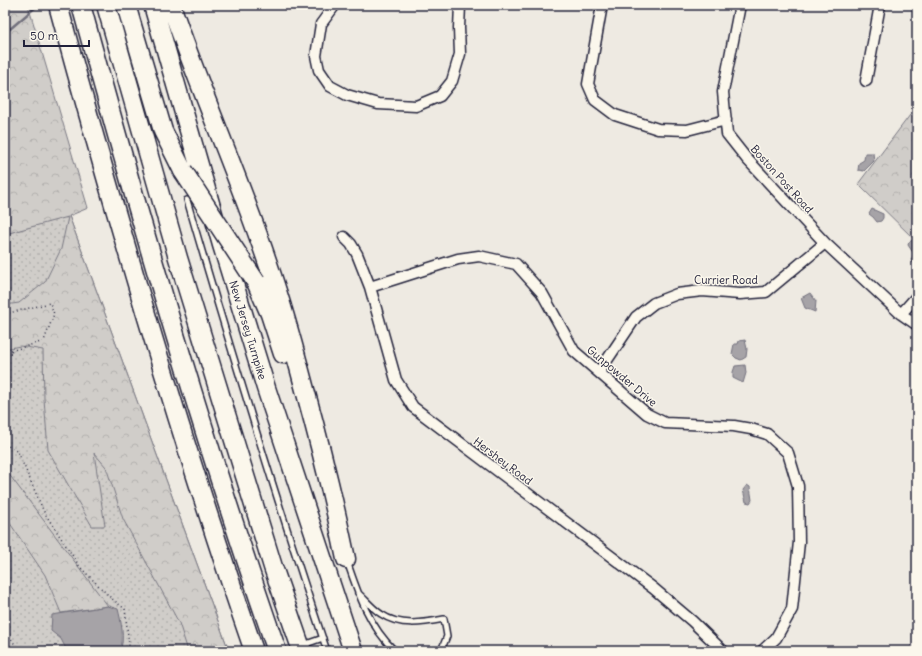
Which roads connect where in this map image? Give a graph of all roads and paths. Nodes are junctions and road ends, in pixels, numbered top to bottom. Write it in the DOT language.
graph roads {
  1 [pos="58,5"];
  2 [pos="81,5"];
  3 [pos="106,5"];
  4 [pos="126,5"];
  5 [pos="153,5"];
  6 [pos="171,5"];
  7 [pos="335,5"];
  8 [pos="460,5"];
  9 [pos="602,5"];
  10 [pos="740,5"];
  11 [pos="880,5"];
  12 [pos="866,81"];
  13 [pos="726,120"];
  14 [pos="186,200"];
  15 [pos="344,237"];
  16 [pos="825,243"];
  17 [pos="370,287"];
  18 [pos="917,296"];
  19 [pos="5,314"];
  20 [pos="901,314"];
  21 [pos="917,325"];
  22 [pos="5,355"];
  23 [pos="599,372"];
  24 [pos="5,444"];
  25 [pos="346,559"];
  26 [pos="358,593"];
  27 [pos="5,629"];
  28 [pos="323,638"];
  29 [pos="301,648"];
  30 [pos="20,651"];
  31 [pos="131,651"];
  32 [pos="254,651"];
  33 [pos="277,651"];
  34 [pos="327,651"];
  35 [pos="353,651"];
  36 [pos="395,651"];
  37 [pos="441,651"];
  38 [pos="723,651"];
  39 [pos="762,651"];
  1 -- 32 [label="highway"];
  2 -- 33 [label="highway"];
  3 -- 29 [label="highway"];
  4 -- 25 [label="highway, bridge"];
  5 -- 35 [label="highway, New Jersey Turnpike"];
  6 -- 25 [label="highway"];
  7 -- 8 [label="street"];
  9 -- 13 [label="street"];
  10 -- 13 [label="street, Boston Post Road"];
  11 -- 12 [label="street"];
  13 -- 16 [label="street, Boston Post Road"];
  14 -- 28 [label="lane"];
  15 -- 17 [label="street, Hershey Road"];
  16 -- 20 [label="street, Boston Post Road"];
  16 -- 23 [label="street, Currier Road"];
  17 -- 23 [label="street, Gunpowder Drive"];
  17 -- 38 [label="street, Hershey Road"];
  18 -- 20 [label="street"];
  19 -- 22 [label="path"];
  20 -- 21 [label="street, Boston Post Road"];
  23 -- 39 [label="street, Gunpowder Drive"];
  24 -- 31 [label="path"];
  25 -- 26 [label="lane"];
  26 -- 36 [label="lane"];
  26 -- 37 [label="lane"];
  27 -- 30 [label="path"];
  28 -- 29 [label="lane"];
  28 -- 34 [label="lane"];
}
